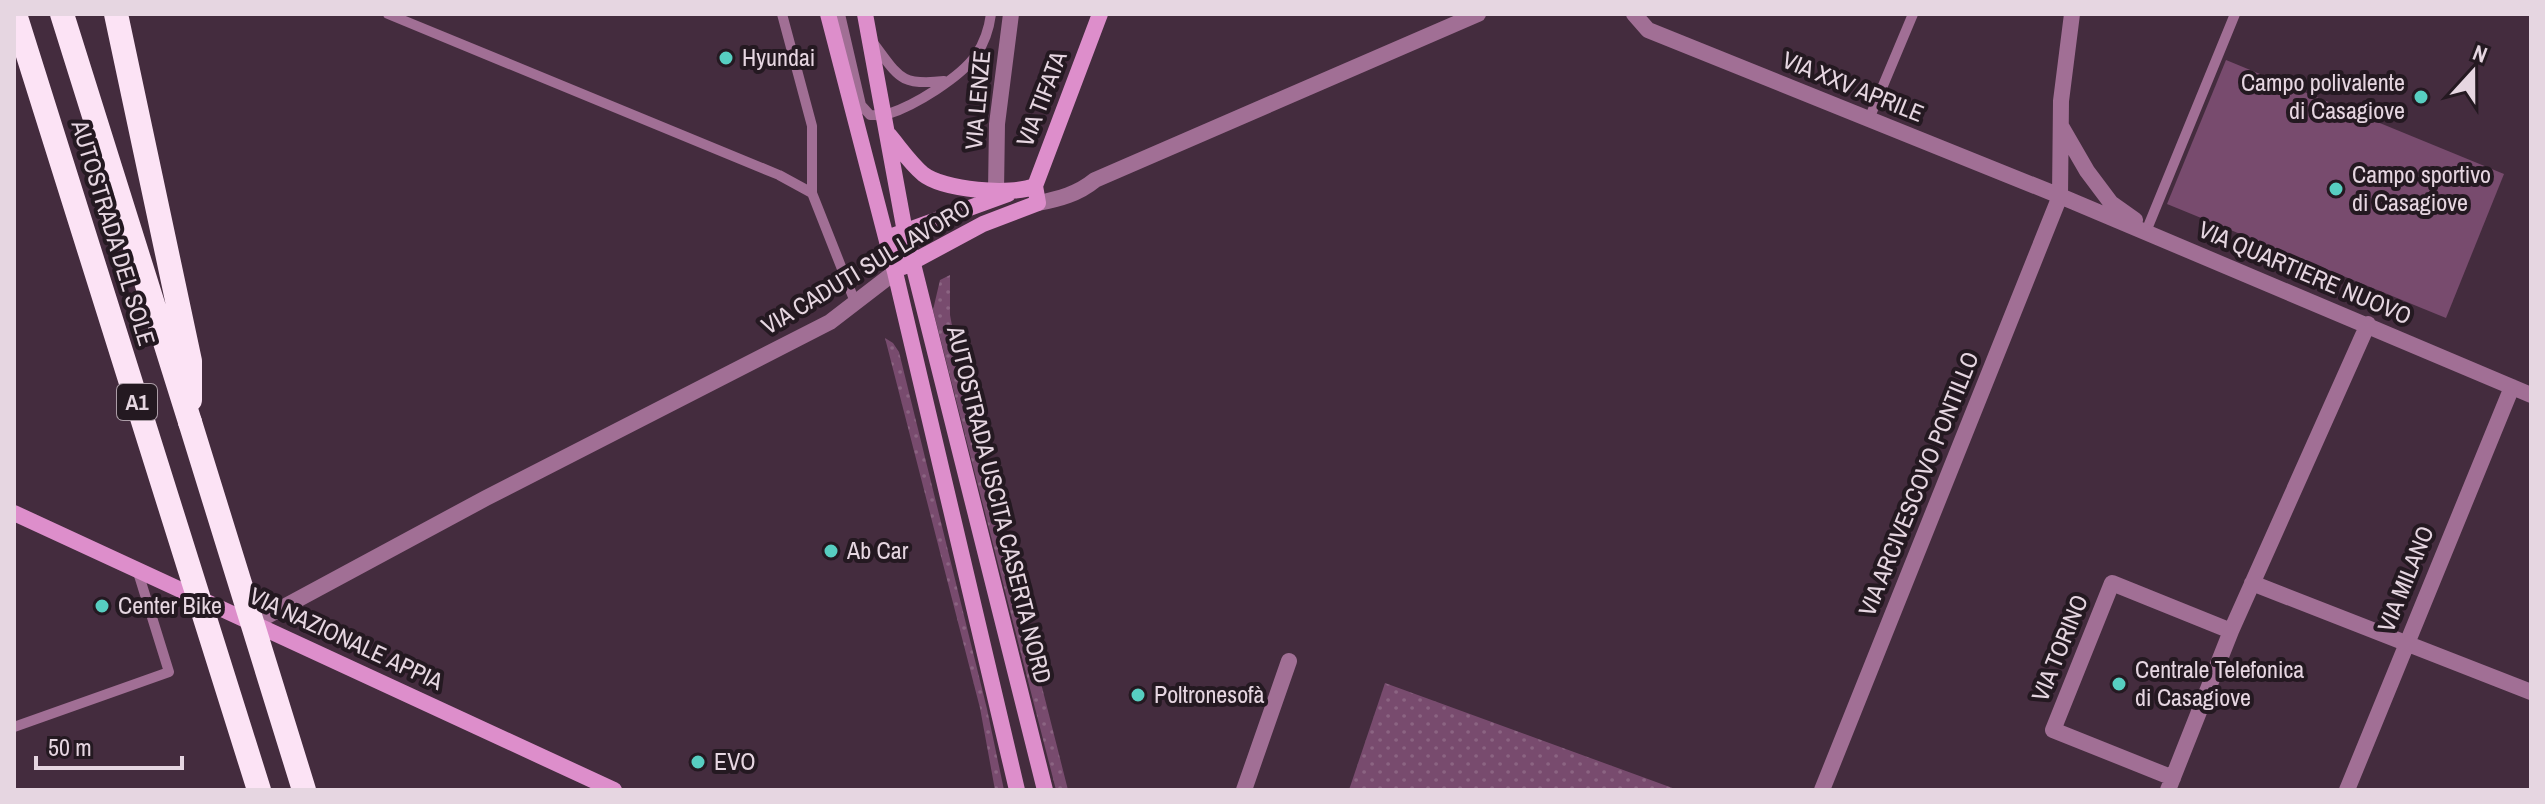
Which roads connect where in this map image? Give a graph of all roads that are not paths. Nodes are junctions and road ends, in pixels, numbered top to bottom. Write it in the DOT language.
graph roads {
  1 [pos="15,14"];
  2 [pos="62,14"];
  3 [pos="116,14"];
  4 [pos="388,14"];
  5 [pos="782,14"];
  6 [pos="828,14"];
  7 [pos="840,14"];
  8 [pos="865,14"];
  9 [pos="991,14"];
  10 [pos="1011,14"];
  11 [pos="1100,14"];
  12 [pos="1478,14"];
  13 [pos="1634,14"];
  14 [pos="1913,14"];
  15 [pos="2072,14"];
  16 [pos="2235,14"];
  17 [pos="869,38"];
  18 [pos="946,81"];
  19 [pos="885,116"];
  20 [pos="1869,119"];
  21 [pos="2061,125"];
  22 [pos="888,134"];
  23 [pos="1095,180"];
  24 [pos="1035,186"];
  25 [pos="996,191"];
  26 [pos="1017,191"];
  27 [pos="812,193"];
  28 [pos="2060,196"];
  29 [pos="1038,203"];
  30 [pos="977,206"];
  31 [pos="983,224"];
  32 [pos="2147,229"];
  33 [pos="898,237"];
  34 [pos="2162,239"];
  35 [pos="935,250"];
  36 [pos="913,262"];
  37 [pos="895,272"];
  38 [pos="855,302"];
  39 [pos="2368,324"];
  40 [pos="2512,387"];
  41 [pos="2531,395"];
  42 [pos="190,422"];
  43 [pos="14,513"];
  44 [pos="137,569"];
  45 [pos="2252,583"];
  46 [pos="254,623"];
  47 [pos="2231,631"];
  48 [pos="2406,643"];
  49 [pos="1289,661"];
  50 [pos="2531,692"];
  51 [pos="14,727"];
  52 [pos="2171,784"];
  53 [pos="259,790"];
  54 [pos="304,790"];
  55 [pos="614,790"];
  56 [pos="1017,790"];
  57 [pos="1045,790"];
  58 [pos="1244,790"];
  59 [pos="1822,790"];
  60 [pos="2347,790"];
  1 -- 53 [label="highway, AUTOSTRADA DEL SOLE / A1, bridge"];
  2 -- 42 [label="highway, AUTOSTRADA DEL SOLE / A1"];
  3 -- 42 [label="highway"];
  4 -- 27 [label="lane"];
  5 -- 27 [label="lane"];
  6 -- 33 [label="main road"];
  7 -- 19 [label="lane"];
  8 -- 17 [label="main road, AUTOSTRADA USCITA CASERTA NORD"];
  9 -- 18 [label="lane"];
  10 -- 25 [label="street, VIA LENZE"];
  11 -- 24 [label="main road, VIA TIFATA"];
  12 -- 23 [label="street, VIA CADUTI SUL LAVORO"];
  13 -- 20 [label="street, VIA XXV APRILE"];
  14 -- 20 [label="lane"];
  15 -- 21 [label="street"];
  16 -- 32 [label="lane"];
  17 -- 18 [label="lane"];
  17 -- 19 [label="main road, AUTOSTRADA USCITA CASERTA NORD"];
  18 -- 19 [label="lane"];
  19 -- 22 [label="main road, AUTOSTRADA USCITA CASERTA NORD"];
  20 -- 28 [label="street, VIA XXV APRILE"];
  21 -- 28 [label="street"];
  21 -- 32 [label="street"];
  22 -- 25 [label="main road"];
  22 -- 33 [label="main road, AUTOSTRADA USCITA CASERTA NORD"];
  23 -- 24 [label="street"];
  23 -- 29 [label="street, VIA CADUTI SUL LAVORO"];
  24 -- 26 [label="main road"];
  24 -- 29 [label="main road, VIA TIFATA"];
  25 -- 26 [label="main road"];
  26 -- 30 [label="main road"];
  27 -- 38 [label="lane"];
  28 -- 34 [label="street, VIA QUARTIERE NUOVO"];
  28 -- 59 [label="street, VIA ARCIVESCOVO PONTILLO"];
  29 -- 31 [label="main road, VIA CADUTI SUL LAVORO"];
  30 -- 31 [label="main road"];
  30 -- 33 [label="main road"];
  31 -- 35 [label="main road, VIA CADUTI SUL LAVORO"];
  32 -- 34 [label="street"];
  33 -- 35 [label="main road"];
  33 -- 36 [label="main road, AUTOSTRADA USCITA CASERTA NORD"];
  33 -- 37 [label="main road, AUTOSTRADA USCITA CASERTA NORD"];
  34 -- 39 [label="street, VIA QUARTIERE NUOVO"];
  35 -- 36 [label="main road, VIA CADUTI SUL LAVORO"];
  36 -- 37 [label="main road, VIA CADUTI SUL LAVORO"];
  36 -- 57 [label="main road, AUTOSTRADA USCITA CASERTA NORD"];
  37 -- 38 [label="street, VIA CADUTI SUL LAVORO"];
  37 -- 56 [label="main road, AUTOSTRADA USCITA CASERTA NORD"];
  38 -- 46 [label="street, VIA CADUTI SUL LAVORO"];
  39 -- 40 [label="street, VIA QUARTIERE NUOVO"];
  39 -- 45 [label="street, VIA TORINO"];
  40 -- 41 [label="street, VIA QUARTIERE NUOVO"];
  40 -- 48 [label="street, VIA MILANO"];
  42 -- 54 [label="highway, AUTOSTRADA DEL SOLE / A1, bridge"];
  43 -- 44 [label="main road, VIA NAZIONALE APPIA"];
  44 -- 46 [label="main road, VIA NAZIONALE APPIA"];
  44 -- 51 [label="lane"];
  45 -- 47 [label="street, VIA TORINO"];
  45 -- 48 [label="street"];
  46 -- 55 [label="main road, VIA NAZIONALE APPIA"];
  47 -- 52 [label="street, VIA TORINO"];
  47 -- 52 [label="street, VIA TORINO"];
  48 -- 50 [label="street"];
  48 -- 60 [label="street, VIA MILANO"];
  49 -- 58 [label="street"];
}
